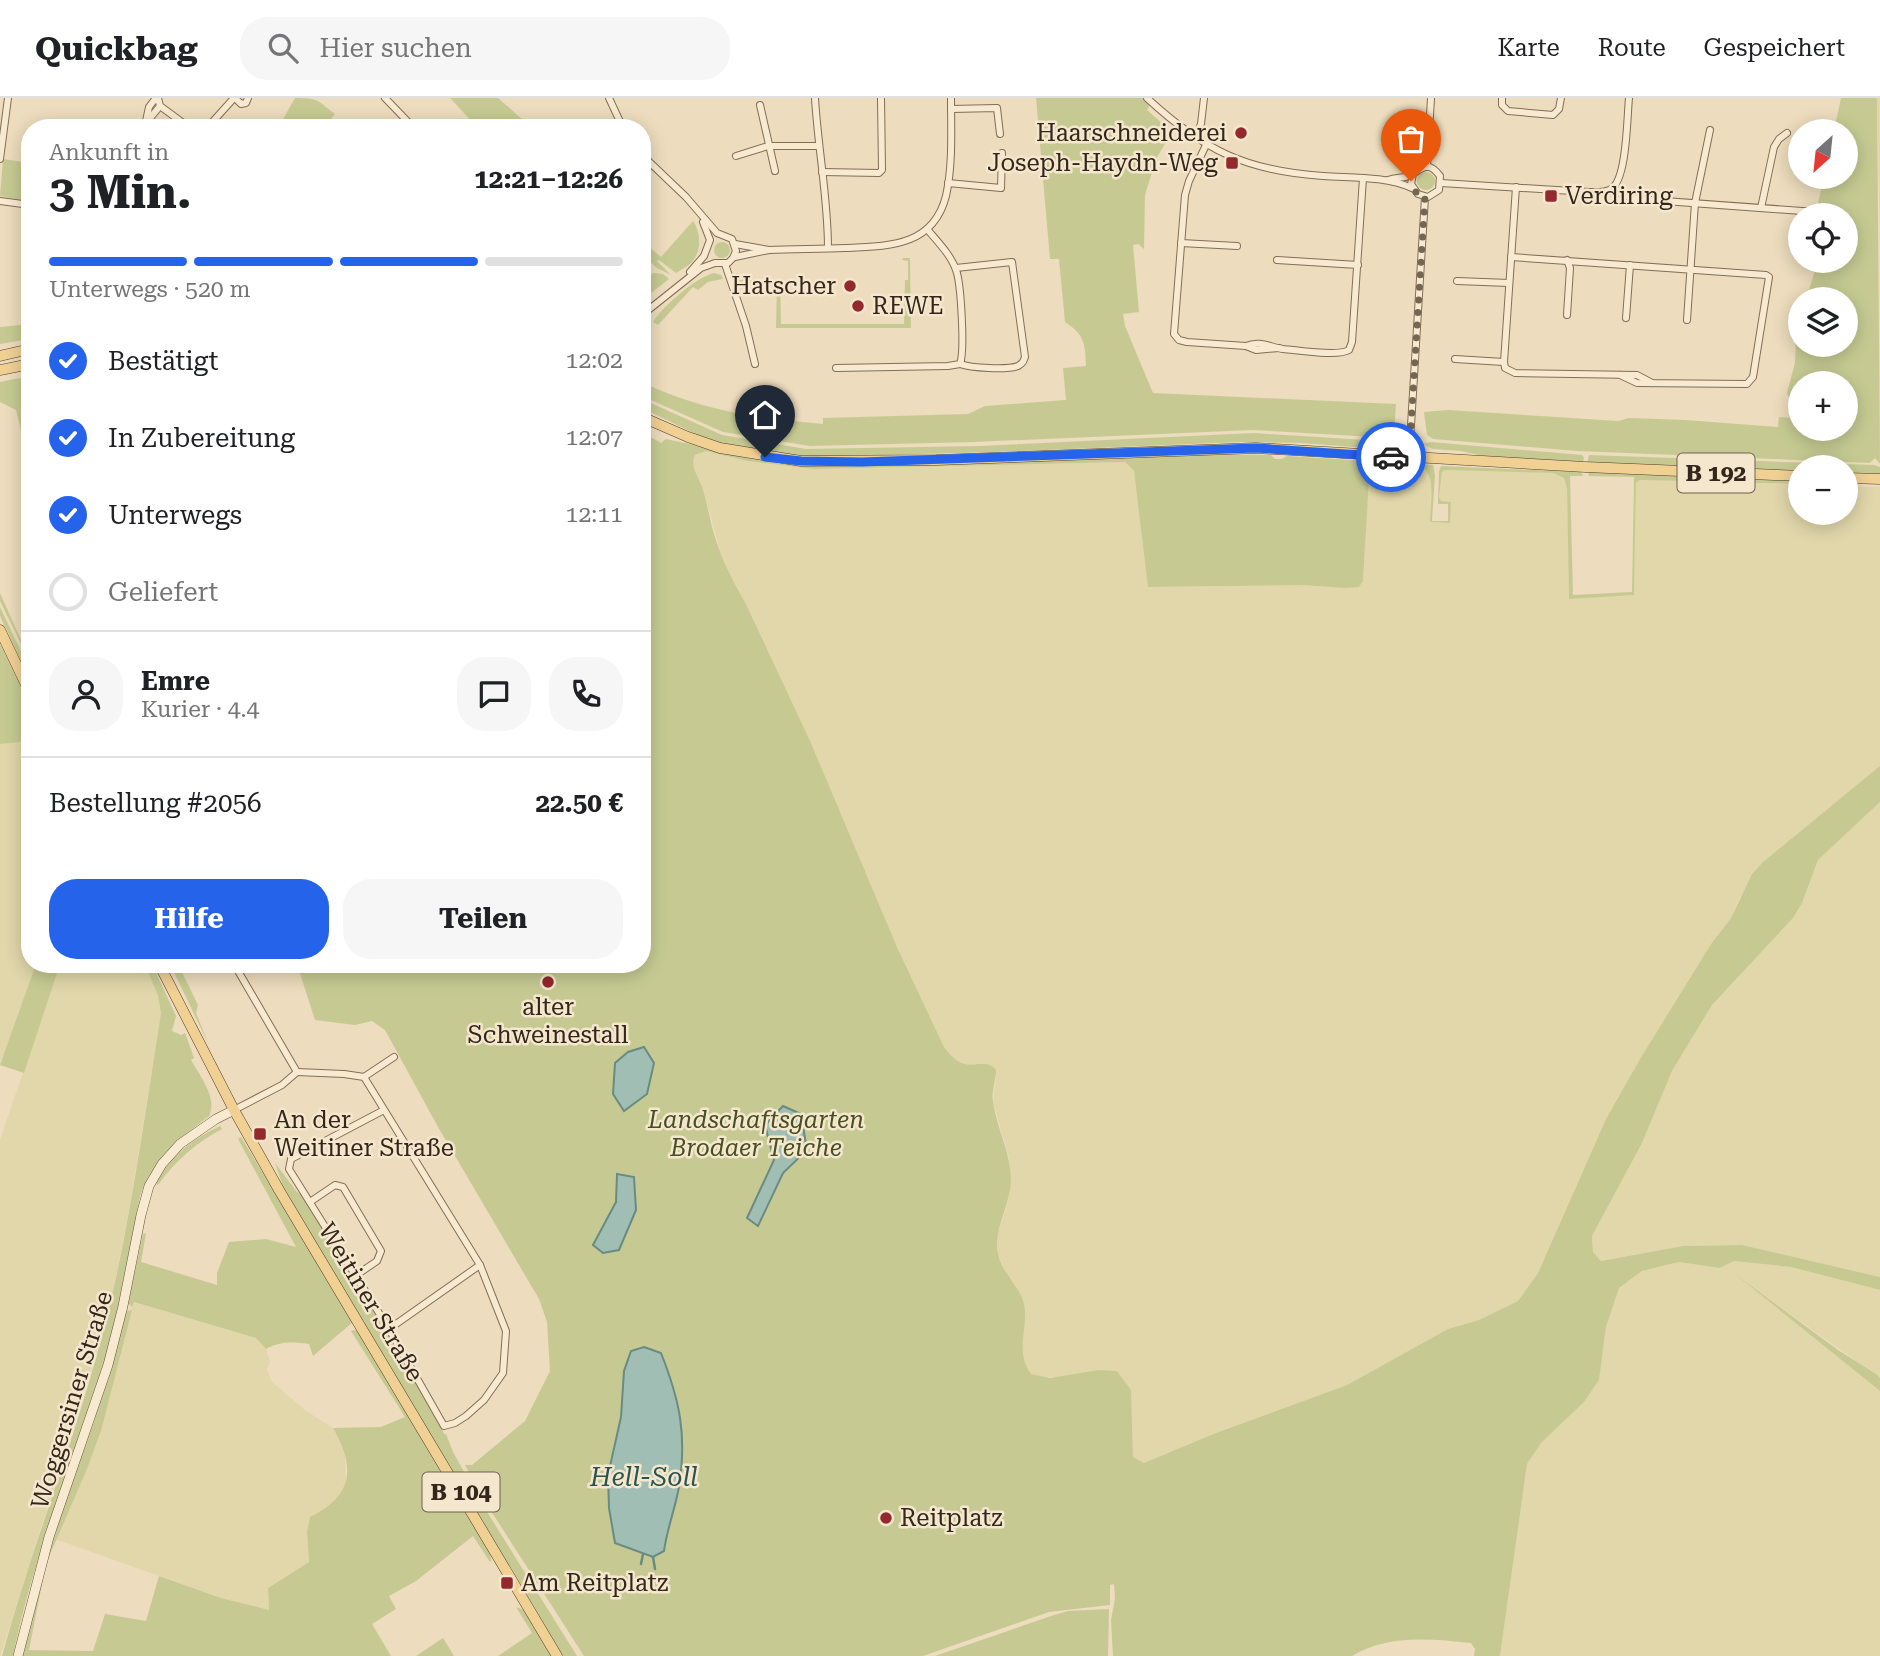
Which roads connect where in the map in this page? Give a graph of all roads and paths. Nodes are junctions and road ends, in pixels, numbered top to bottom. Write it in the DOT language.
graph roads {
  1 [pos="8,98"];
  2 [pos="157,98"];
  3 [pos="235,98"];
  4 [pos="248,98"];
  5 [pos="385,98"];
  6 [pos="608,98"];
  7 [pos="816,98"];
  8 [pos="881,98"];
  9 [pos="951,98"];
  10 [pos="1147,98"];
  11 [pos="1204,98"];
  12 [pos="1431,98"];
  13 [pos="1502,98"];
  14 [pos="1560,98"];
  15 [pos="1629,98"];
  16 [pos="760,105"];
  17 [pos="160,106"];
  18 [pos="951,109"];
  19 [pos="145,119"];
  20 [pos="148,119"];
  21 [pos="178,119"];
  22 [pos="215,119"];
  23 [pos="405,119"];
  24 [pos="618,119"];
  25 [pos="1710,130"];
  26 [pos="1787,133"];
  27 [pos="1000,134"];
  28 [pos="1195,138"];
  29 [pos="1206,145"];
  30 [pos="768,146"];
  31 [pos="818,146"];
  32 [pos="1002,153"];
  33 [pos="736,156"];
  34 [pos="0,159"];
  35 [pos="651,164"];
  36 [pos="1427,167"];
  37 [pos="775,171"];
  38 [pos="822,172"];
  39 [pos="1413,174"];
  40 [pos="1363,178"];
  41 [pos="1388,180"];
  42 [pos="947,183"];
  43 [pos="1441,183"];
  44 [pos="1516,187"];
  45 [pos="1412,188"];
  46 [pos="1614,188"];
  47 [pos="1425,197"];
  48 [pos="0,201"];
  49 [pos="1695,203"];
  50 [pos="21,204"];
  51 [pos="1761,208"];
  52 [pos="1788,210"];
  53 [pos="697,211"];
  54 [pos="926,229"];
  55 [pos="721,235"];
  56 [pos="710,240"];
  57 [pos="1181,243"];
  58 [pos="735,244"];
  59 [pos="1237,246"];
  60 [pos="828,248"];
  61 [pos="769,250"];
  62 [pos="707,251"];
  63 [pos="735,257"];
  64 [pos="1511,257"];
  65 [pos="1277,260"];
  66 [pos="1567,261"];
  67 [pos="715,263"];
  68 [pos="725,264"];
  69 [pos="1358,265"];
  70 [pos="1630,265"];
  71 [pos="956,268"];
  72 [pos="1691,269"];
  73 [pos="1457,281"];
  74 [pos="680,283"];
  75 [pos="1509,283"];
  76 [pos="651,306"];
  77 [pos="1567,315"];
  78 [pos="1626,318"];
  79 [pos="1687,320"];
  80 [pos="21,351"];
  81 [pos="0,356"];
  82 [pos="1455,359"];
  83 [pos="1504,362"];
  84 [pos="755,364"];
  85 [pos="960,364"];
  86 [pos="21,366"];
  87 [pos="836,368"];
  88 [pos="0,370"];
  89 [pos="1620,375"];
  90 [pos="1653,384"];
  91 [pos="651,420"];
  92 [pos="1409,458"];
  93 [pos="1788,475"];
  94 [pos="1858,478"];
  95 [pos="1880,479"];
  96 [pos="0,630"];
  97 [pos="21,674"];
  98 [pos="164,973"];
  99 [pos="239,973"];
  100 [pos="394,1058"];
  101 [pos="297,1072"];
  102 [pos="364,1077"];
  103 [pos="234,1110"];
  104 [pos="384,1110"];
  105 [pos="310,1202"];
  106 [pos="480,1265"];
  107 [pos="355,1276"];
  108 [pos="389,1328"];
  109 [pos="18,1656"];
  110 [pos="557,1656"];
  1 -- 34 [label="street"];
  2 -- 17 [label="street"];
  2 -- 19 [label="street"];
  3 -- 4 [label="street"];
  3 -- 22 [label="street"];
  5 -- 23 [label="street"];
  6 -- 24 [label="street"];
  7 -- 31 [label="street"];
  8 -- 38 [label="street"];
  9 -- 18 [label="street"];
  10 -- 28 [label="street"];
  11 -- 28 [label="street"];
  12 -- 36 [label="street"];
  13 -- 14 [label="street"];
  15 -- 46 [label="street"];
  16 -- 30 [label="street"];
  17 -- 20 [label="street"];
  17 -- 21 [label="street"];
  18 -- 27 [label="street"];
  18 -- 42 [label="street"];
  25 -- 49 [label="street"];
  26 -- 51 [label="street"];
  28 -- 29 [label="street"];
  29 -- 40 [label="street"];
  29 -- 57 [label="street"];
  30 -- 31 [label="street"];
  30 -- 33 [label="street"];
  30 -- 37 [label="street"];
  31 -- 38 [label="street"];
  32 -- 42 [label="street"];
  35 -- 53 [label="street"];
  36 -- 39 [label="street"];
  36 -- 43 [label="street"];
  38 -- 60 [label="street"];
  39 -- 41 [label="street"];
  39 -- 45 [label="street"];
  40 -- 41 [label="street"];
  40 -- 69 [label="street"];
  41 -- 45 [label="street"];
  42 -- 54 [label="street"];
  43 -- 44 [label="street"];
  43 -- 47 [label="street"];
  44 -- 46 [label="street"];
  44 -- 64 [label="street"];
  45 -- 47 [label="street"];
  46 -- 49 [label="street"];
  47 -- 92 [label="street"];
  48 -- 50 [label="street"];
  49 -- 51 [label="street"];
  49 -- 72 [label="street"];
  51 -- 52 [label="street"];
  53 -- 55 [label="street"];
  53 -- 56 [label="street"];
  54 -- 60 [label="street"];
  54 -- 71 [label="street"];
  55 -- 56 [label="street"];
  55 -- 58 [label="street"];
  56 -- 62 [label="street"];
  57 -- 59 [label="street"];
  57 -- 69 [label="street"];
  58 -- 61 [label="street"];
  58 -- 63 [label="street"];
  60 -- 61 [label="street"];
  61 -- 63 [label="street"];
  62 -- 67 [label="street"];
  62 -- 74 [label="street"];
  63 -- 68 [label="street"];
  64 -- 66 [label="street"];
  64 -- 75 [label="street"];
  65 -- 69 [label="street"];
  66 -- 70 [label="street"];
  66 -- 77 [label="street"];
  67 -- 68 [label="street"];
  67 -- 74 [label="street"];
  68 -- 84 [label="street"];
  70 -- 72 [label="street"];
  70 -- 78 [label="street"];
  71 -- 85 [label="street"];
  71 -- 85 [label="street"];
  72 -- 79 [label="street"];
  72 -- 90 [label="street"];
  73 -- 75 [label="street"];
  74 -- 76 [label="street"];
  75 -- 83 [label="street"];
  80 -- 81 [label="main road"];
  82 -- 83 [label="street"];
  83 -- 89 [label="street"];
  85 -- 87 [label="street"];
  86 -- 88 [label="main road"];
  89 -- 90 [label="street"];
  89 -- 90 [label="street"];
  91 -- 92 [label="main road, B 192"];
  92 -- 93 [label="main road, B 192"];
  94 -- 95 [label="main road"];
  96 -- 97 [label="main road"];
  98 -- 103 [label="main road, Weitiner Straße / B 104"];
  99 -- 101 [label="street"];
  100 -- 102 [label="street"];
  101 -- 102 [label="street"];
  101 -- 103 [label="street"];
  102 -- 104 [label="street"];
  103 -- 109 [label="main road, Woggersiner Straße"];
  103 -- 110 [label="main road, Weitiner Straße / B 104"];
  104 -- 105 [label="street"];
  104 -- 106 [label="street"];
  105 -- 107 [label="street"];
  105 -- 107 [label="street"];
  106 -- 108 [label="street"];
  106 -- 108 [label="street"];
  107 -- 108 [label="street"];
}
